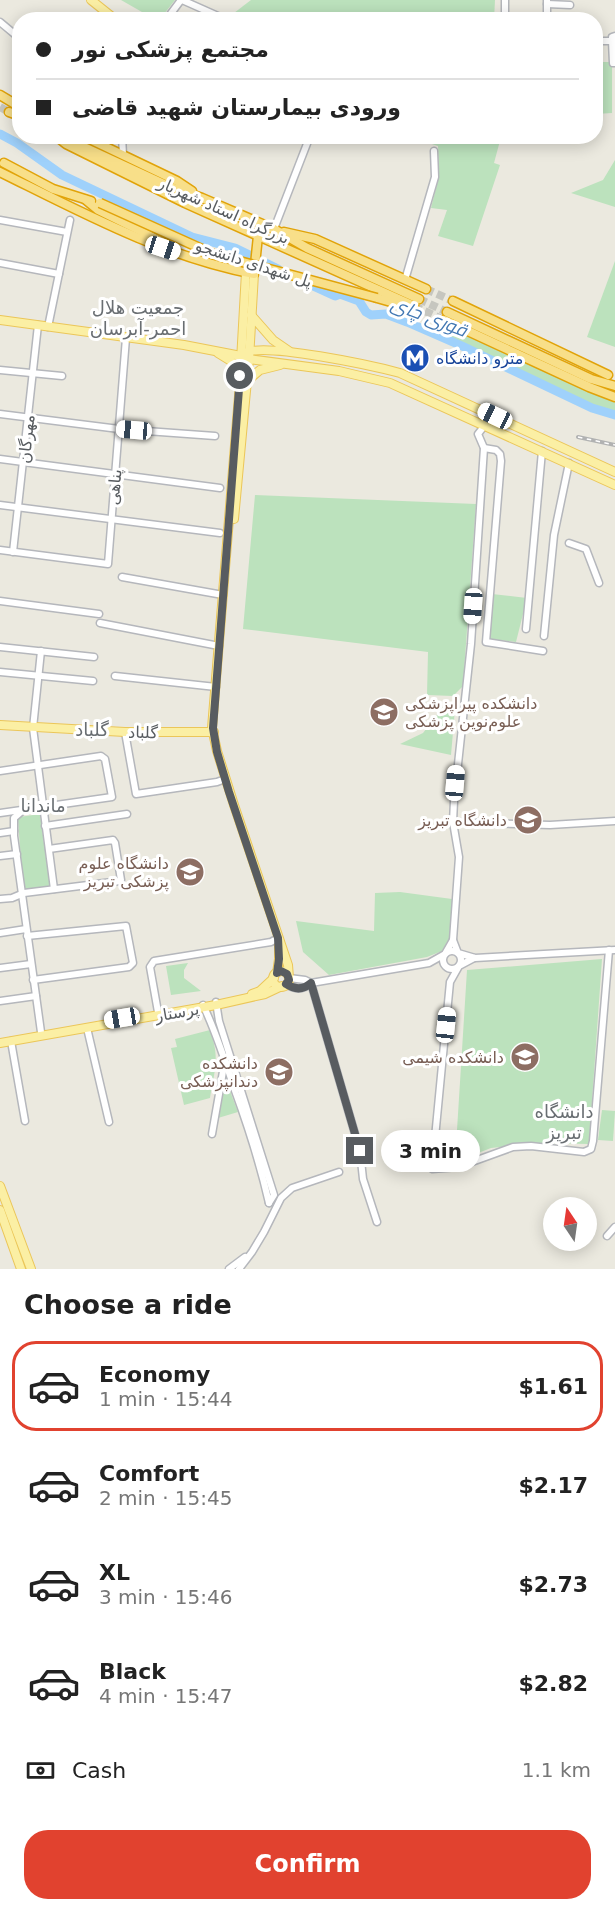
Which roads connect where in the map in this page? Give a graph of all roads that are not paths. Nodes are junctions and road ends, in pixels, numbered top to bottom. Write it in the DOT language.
graph roads {
  1 [pos="91,0"];
  2 [pos="182,0"];
  3 [pos="547,2"];
  4 [pos="570,5"];
  5 [pos="108,12"];
  6 [pos="172,12"];
  7 [pos="208,12"];
  8 [pos="0,22"];
  9 [pos="12,32"];
  10 [pos="614,39"];
  11 [pos="615,63"];
  12 [pos="66,144"];
  13 [pos="79,144"];
  14 [pos="100,144"];
  15 [pos="122,144"];
  16 [pos="306,144"];
  17 [pos="434,151"];
  18 [pos="123,155"];
  19 [pos="2,168"];
  20 [pos="202,198"];
  21 [pos="86,200"];
  22 [pos="0,220"];
  23 [pos="70,220"];
  24 [pos="274,230"];
  25 [pos="67,232"];
  26 [pos="258,236"];
  27 [pos="201,261"];
  28 [pos="0,263"];
  29 [pos="250,273"];
  30 [pos="58,274"];
  31 [pos="405,279"];
  32 [pos="426,289"];
  33 [pos="453,301"];
  34 [pos="416,303"];
  35 [pos="251,315"];
  36 [pos="0,320"];
  37 [pos="38,325"];
  38 [pos="48,327"];
  39 [pos="126,338"];
  40 [pos="278,350"];
  41 [pos="214,351"];
  42 [pos="290,352"];
  43 [pos="247,355"];
  44 [pos="281,363"];
  45 [pos="565,366"];
  46 [pos="0,370"];
  47 [pos="33,374"];
  48 [pos="62,376"];
  49 [pos="611,376"];
  50 [pos="244,379"];
  51 [pos="615,386"];
  52 [pos="615,397"];
  53 [pos="0,414"];
  54 [pos="28,418"];
  55 [pos="485,425"];
  56 [pos="118,429"];
  57 [pos="215,436"];
  58 [pos="484,448"];
  59 [pos="542,451"];
  60 [pos="0,459"];
  61 [pos="23,462"];
  62 [pos="569,464"];
  63 [pos="615,472"];
  64 [pos="115,474"];
  65 [pos="614,482"];
  66 [pos="220,488"];
  67 [pos="0,506"];
  68 [pos="18,508"];
  69 [pos="111,519"];
  70 [pos="220,533"];
  71 [pos="569,543"];
  72 [pos="0,550"];
  73 [pos="12,552"];
  74 [pos="122,577"];
  75 [pos="599,583"];
  76 [pos="223,595"];
  77 [pos="0,601"];
  78 [pos="99,614"];
  79 [pos="100,623"];
  80 [pos="526,629"];
  81 [pos="544,636"];
  82 [pos="219,646"];
  83 [pos="0,647"];
  84 [pos="41,651"];
  85 [pos="543,651"];
  86 [pos="94,657"];
  87 [pos="0,672"];
  88 [pos="38,676"];
  89 [pos="115,676"];
  90 [pos="93,681"];
  91 [pos="216,687"];
  92 [pos="0,725"];
  93 [pos="33,728"];
  94 [pos="125,732"];
  95 [pos="214,732"];
  96 [pos="38,766"];
  97 [pos="0,771"];
  98 [pos="225,779"];
  99 [pos="43,807"];
  100 [pos="22,810"];
  101 [pos="0,813"];
  102 [pos="127,814"];
  103 [pos="615,821"];
  104 [pos="453,822"];
  105 [pos="45,826"];
  106 [pos="14,831"];
  107 [pos="0,833"];
  108 [pos="49,849"];
  109 [pos="17,854"];
  110 [pos="0,856"];
  111 [pos="54,889"];
  112 [pos="21,894"];
  113 [pos="0,899"];
  114 [pos="0,933"];
  115 [pos="27,933"];
  116 [pos="278,938"];
  117 [pos="453,939"];
  118 [pos="612,950"];
  119 [pos="458,953"];
  120 [pos="446,954"];
  121 [pos="475,958"];
  122 [pos="429,963"];
  123 [pos="31,964"];
  124 [pos="446,965"];
  125 [pos="459,966"];
  126 [pos="0,968"];
  127 [pos="275,975"];
  128 [pos="33,980"];
  129 [pos="286,982"];
  130 [pos="450,982"];
  131 [pos="311,983"];
  132 [pos="36,996"];
  133 [pos="0,1001"];
  134 [pos="216,1003"];
  135 [pos="203,1006"];
  136 [pos="158,1012"];
  137 [pos="87,1028"];
  138 [pos="41,1032"];
  139 [pos="0,1041"];
  140 [pos="11,1041"];
  141 [pos="228,1059"];
  142 [pos="25,1121"];
  143 [pos="109,1122"];
  144 [pos="212,1134"];
  145 [pos="339,1172"];
  146 [pos="0,1186"];
  147 [pos="0,1210"];
  148 [pos="377,1222"];
  149 [pos="615,1227"];
  150 [pos="607,1236"];
  151 [pos="252,1252"];
  152 [pos="31,1267"];
  153 [pos="19,1268"];
  154 [pos="229,1269"];
  155 [pos="239,1269"];
  1 -- 5 [label="main road"];
  2 -- 6 [label="street"];
  2 -- 7 [label="street"];
  3 -- 4 [label="street"];
  8 -- 9 [label="street"];
  10 -- 11 [label="street"];
  12 -- 26 [label="highway"];
  13 -- 20 [label="highway, بزرگراه استاد شهریار"];
  14 -- 18 [label="highway"];
  15 -- 18 [label="street"];
  16 -- 24 [label="street"];
  17 -- 31 [label="street"];
  18 -- 20 [label="highway"];
  19 -- 21 [label="highway"];
  19 -- 27 [label="highway"];
  20 -- 24 [label="highway, بزرگراه استاد شهریار"];
  21 -- 27 [label="highway"];
  21 -- 34 [label="highway, پل شهدای دانشجو, bridge"];
  22 -- 25 [label="street"];
  23 -- 25 [label="street"];
  24 -- 31 [label="highway"];
  24 -- 34 [label="highway, بزرگراه استاد شهریار"];
  25 -- 30 [label="street"];
  26 -- 29 [label="highway"];
  26 -- 34 [label="highway"];
  27 -- 29 [label="highway"];
  28 -- 30 [label="street"];
  29 -- 35 [label="main road"];
  29 -- 43 [label="main road"];
  30 -- 38 [label="street"];
  31 -- 32 [label="highway"];
  33 -- 49 [label="highway"];
  35 -- 42 [label="main road"];
  35 -- 43 [label="main road"];
  36 -- 37 [label="main road"];
  37 -- 38 [label="main road"];
  37 -- 47 [label="street, مهرگان"];
  38 -- 39 [label="main road"];
  39 -- 41 [label="main road"];
  39 -- 56 [label="street, پناهی"];
  40 -- 42 [label="main road"];
  40 -- 43 [label="main road"];
  40 -- 44 [label="main road"];
  41 -- 43 [label="main road"];
  41 -- 50 [label="main road"];
  42 -- 63 [label="main road"];
  43 -- 44 [label="main road"];
  43 -- 50 [label="main road"];
  44 -- 50 [label="main road"];
  44 -- 55 [label="main road"];
  45 -- 49 [label="highway"];
  45 -- 51 [label="highway"];
  45 -- 52 [label="highway"];
  46 -- 47 [label="street"];
  47 -- 48 [label="street"];
  47 -- 54 [label="street, مهرگان"];
  50 -- 76 [label="main road"];
  50 -- 95 [label="main road"];
  53 -- 54 [label="street"];
  54 -- 56 [label="street"];
  54 -- 61 [label="street, مهرگان"];
  55 -- 58 [label="street"];
  55 -- 59 [label="main road"];
  56 -- 57 [label="street"];
  56 -- 64 [label="street, پناهی"];
  58 -- 85 [label="street"];
  58 -- 104 [label="street"];
  59 -- 62 [label="main road"];
  59 -- 80 [label="street"];
  60 -- 61 [label="street"];
  61 -- 64 [label="street"];
  61 -- 68 [label="street, مهرگان"];
  62 -- 65 [label="main road"];
  62 -- 81 [label="street"];
  64 -- 66 [label="street"];
  64 -- 69 [label="street, پناهی"];
  67 -- 68 [label="street"];
  68 -- 69 [label="street"];
  68 -- 73 [label="street, مهرگان"];
  69 -- 70 [label="street"];
  69 -- 73 [label="street, پناهی"];
  71 -- 75 [label="street"];
  72 -- 73 [label="street"];
  74 -- 76 [label="street"];
  76 -- 82 [label="main road"];
  77 -- 78 [label="street"];
  79 -- 82 [label="street"];
  82 -- 91 [label="main road"];
  83 -- 84 [label="street"];
  84 -- 86 [label="street"];
  84 -- 88 [label="street"];
  87 -- 88 [label="street"];
  88 -- 90 [label="street"];
  88 -- 93 [label="street"];
  89 -- 91 [label="street"];
  91 -- 95 [label="main road"];
  92 -- 93 [label="main road, گلباد"];
  93 -- 94 [label="main road, گلباد"];
  93 -- 96 [label="street"];
  94 -- 95 [label="main road, گلباد"];
  94 -- 98 [label="street"];
  95 -- 98 [label="main road"];
  96 -- 97 [label="street"];
  96 -- 99 [label="street"];
  96 -- 99 [label="street"];
  98 -- 116 [label="main road"];
  99 -- 100 [label="street"];
  99 -- 105 [label="street"];
  100 -- 101 [label="street"];
  100 -- 106 [label="street"];
  102 -- 105 [label="street"];
  103 -- 104 [label="street"];
  104 -- 117 [label="street"];
  105 -- 108 [label="street"];
  106 -- 107 [label="street"];
  106 -- 109 [label="street"];
  108 -- 111 [label="street"];
  108 -- 111 [label="street"];
  109 -- 110 [label="street"];
  109 -- 112 [label="street"];
  111 -- 112 [label="street"];
  112 -- 113 [label="street"];
  112 -- 115 [label="street"];
  114 -- 115 [label="street"];
  115 -- 123 [label="street"];
  115 -- 128 [label="street"];
  116 -- 127 [label="main road"];
  116 -- 129 [label="main road"];
  116 -- 136 [label="street"];
  117 -- 119 [label="street"];
  117 -- 120 [label="street"];
  118 -- 121 [label="street"];
  118 -- 130 [label="street"];
  119 -- 120 [label="street"];
  119 -- 121 [label="street"];
  119 -- 125 [label="street"];
  120 -- 122 [label="street"];
  120 -- 124 [label="street"];
  121 -- 125 [label="street"];
  122 -- 124 [label="street"];
  122 -- 131 [label="street"];
  123 -- 126 [label="street"];
  123 -- 128 [label="street"];
  124 -- 125 [label="street"];
  124 -- 130 [label="street"];
  125 -- 130 [label="street"];
  127 -- 129 [label="main road"];
  127 -- 129 [label="main road"];
  127 -- 134 [label="main road, پرستار"];
  128 -- 132 [label="street"];
  129 -- 131 [label="street"];
  129 -- 134 [label="main road, پرستار"];
  131 -- 148 [label="street"];
  132 -- 133 [label="street"];
  132 -- 138 [label="street"];
  134 -- 135 [label="main road, پرستار"];
  134 -- 141 [label="street"];
  135 -- 136 [label="main road, پرستار"];
  135 -- 137 [label="main road, پرستار"];
  135 -- 141 [label="street"];
  136 -- 138 [label="main road, پرستار"];
  137 -- 140 [label="main road, پرستار"];
  137 -- 143 [label="street"];
  138 -- 139 [label="main road, پرستار"];
  139 -- 140 [label="main road, پرستار"];
  140 -- 142 [label="street"];
  141 -- 141 [label="street"];
  141 -- 144 [label="street"];
  145 -- 151 [label="street"];
  146 -- 152 [label="main road"];
  147 -- 153 [label="main road"];
  149 -- 150 [label="street"];
  151 -- 154 [label="street"];
  151 -- 155 [label="street"];
  152 -- 153 [label="main road"];
}
